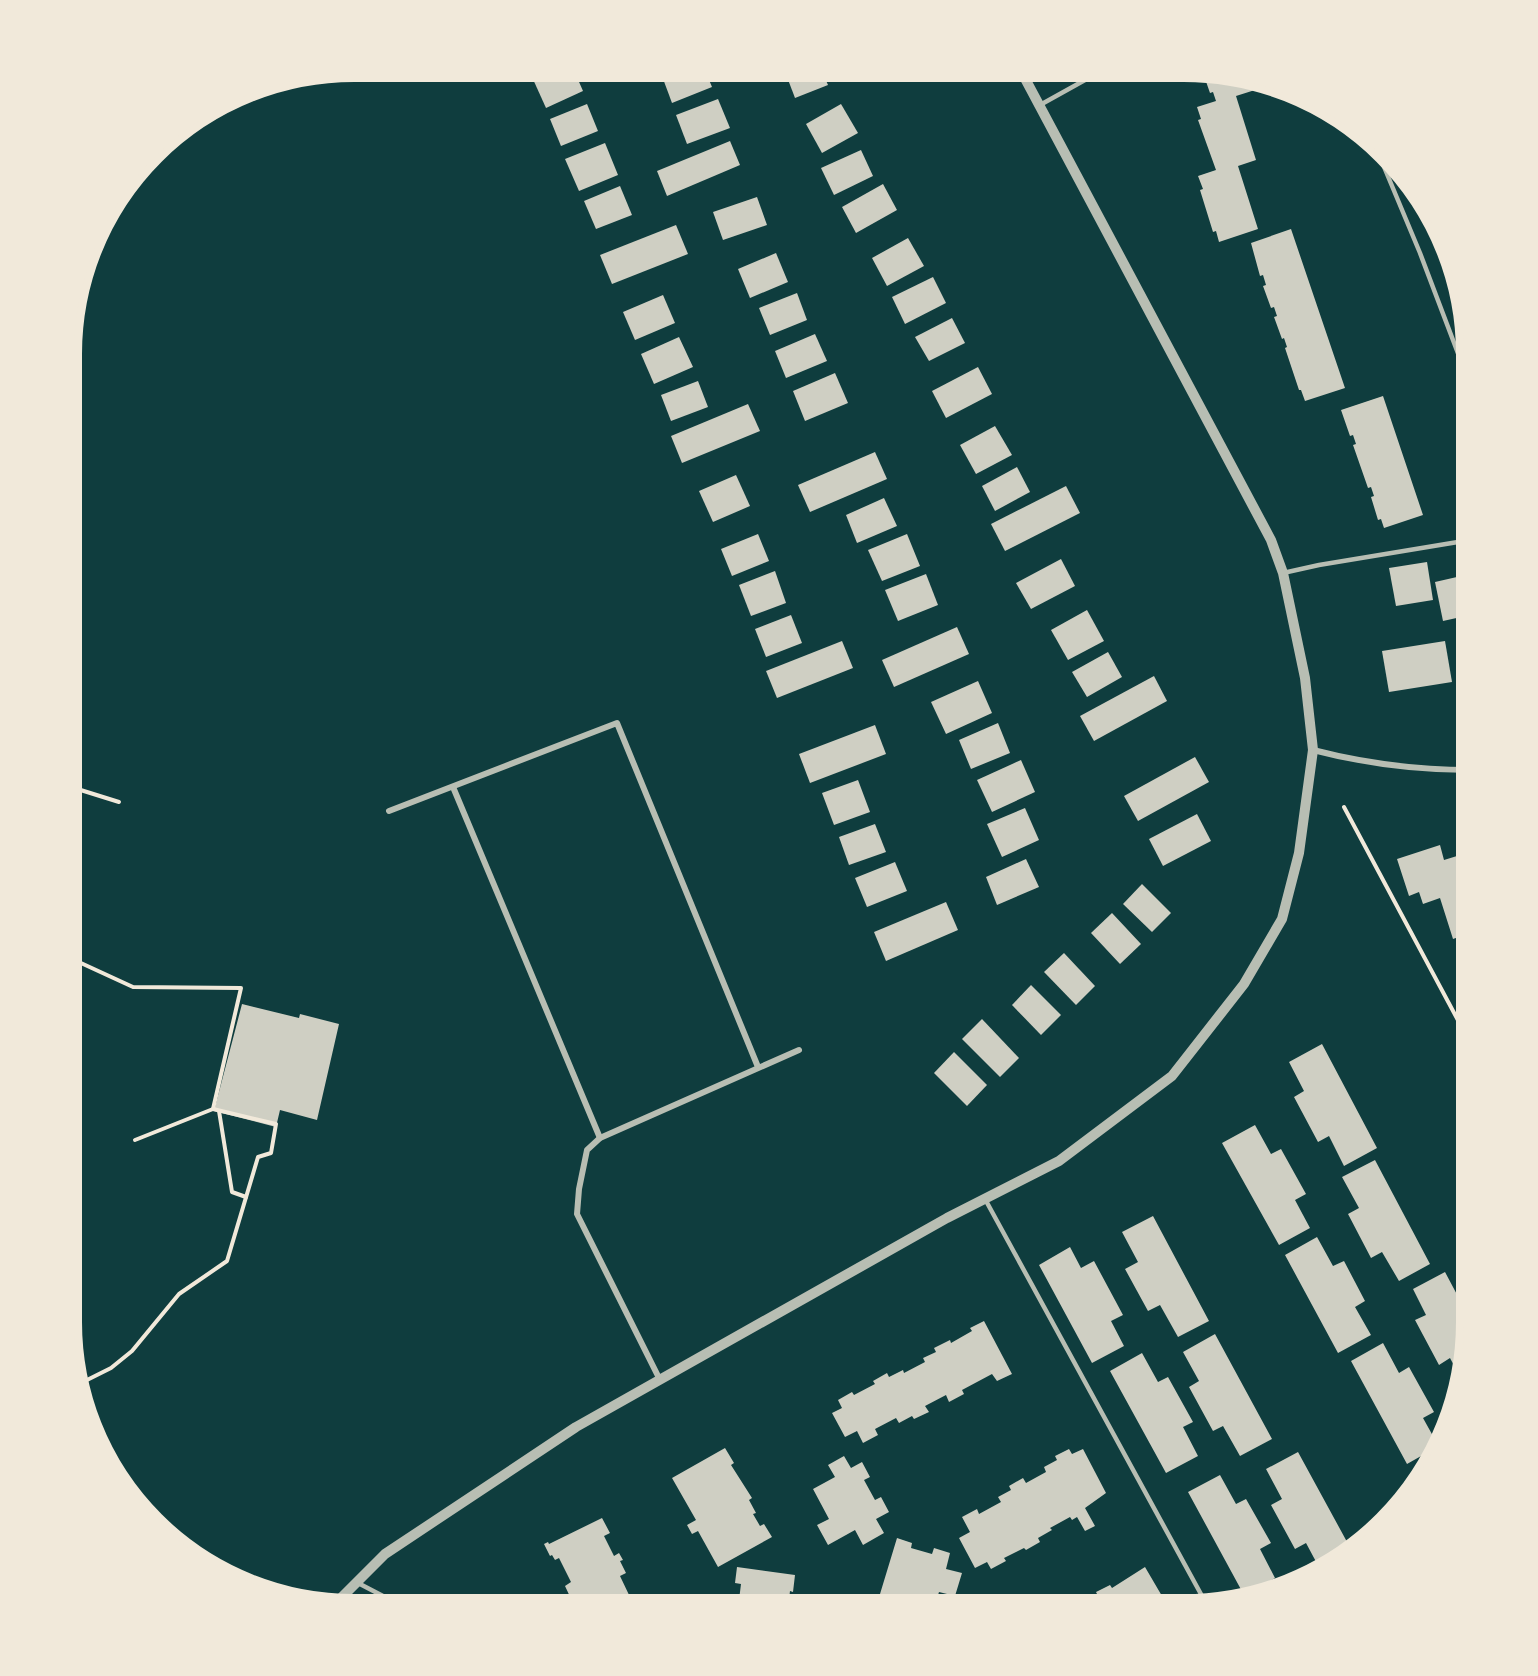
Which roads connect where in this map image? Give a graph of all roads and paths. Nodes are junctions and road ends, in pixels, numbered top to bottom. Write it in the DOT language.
graph roads {
  1 [pos="1025,78"];
  2 [pos="1089,78"];
  3 [pos="1039,106"];
  4 [pos="1382,162"];
  5 [pos="1460,359"];
  6 [pos="1460,542"];
  7 [pos="1283,573"];
  8 [pos="1313,750"];
  9 [pos="1460,770"];
  10 [pos="453,787"];
  11 [pos="78,789"];
  12 [pos="119,802"];
  13 [pos="1344,807"];
  14 [pos="389,811"];
  15 [pos="78,962"];
  16 [pos="1460,1024"];
  17 [pos="799,1050"];
  18 [pos="758,1067"];
  19 [pos="213,1108"];
  20 [pos="219,1111"];
  21 [pos="600,1138"];
  22 [pos="135,1140"];
  23 [pos="246,1197"];
  24 [pos="985,1199"];
  25 [pos="660,1380"];
  26 [pos="84,1381"];
  27 [pos="356,1582"];
  28 [pos="341,1597"];
  29 [pos="1203,1597"];
  30 [pos="387,1598"];
  1 -- 3 [label="street"];
  2 -- 3 [label="lane"];
  3 -- 7 [label="street"];
  4 -- 5 [label="lane"];
  6 -- 7 [label="lane"];
  7 -- 8 [label="street"];
  8 -- 9 [label="street"];
  8 -- 24 [label="street"];
  10 -- 14 [label="street"];
  10 -- 18 [label="street"];
  10 -- 21 [label="street"];
  11 -- 12 [label="path"];
  13 -- 16 [label="path"];
  15 -- 19 [label="path"];
  17 -- 18 [label="street"];
  18 -- 21 [label="street"];
  19 -- 20 [label="path"];
  19 -- 22 [label="path"];
  20 -- 23 [label="path"];
  20 -- 23 [label="path"];
  21 -- 25 [label="street"];
  23 -- 26 [label="path"];
  24 -- 25 [label="street"];
  24 -- 29 [label="lane"];
  25 -- 27 [label="street"];
  27 -- 28 [label="street"];
  27 -- 30 [label="lane"];
}
